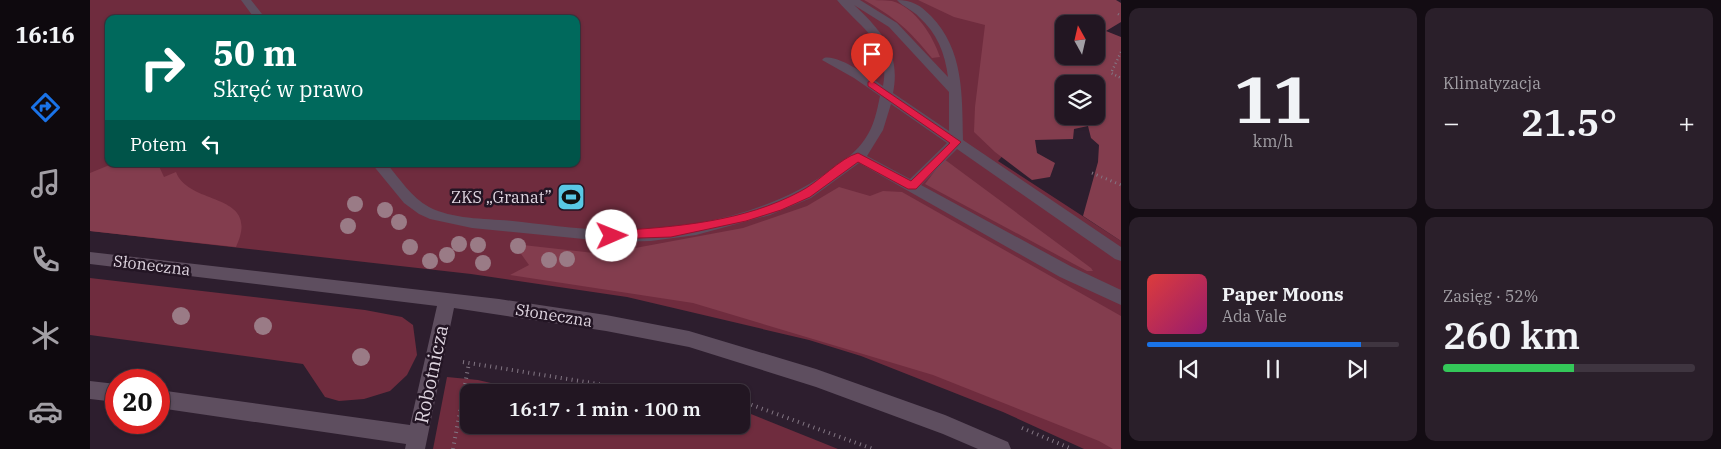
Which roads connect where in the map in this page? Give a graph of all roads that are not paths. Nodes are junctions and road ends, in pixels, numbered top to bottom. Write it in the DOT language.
graph roads {
  1 [pos="246,0"];
  2 [pos="842,0"];
  3 [pos="853,0"];
  4 [pos="902,0"];
  5 [pos="258,15"];
  6 [pos="828,60"];
  7 [pos="955,91"];
  8 [pos="956,142"];
  9 [pos="858,157"];
  10 [pos="381,167"];
  11 [pos="912,186"];
  12 [pos="1121,255"];
  13 [pos="90,258"];
  14 [pos="1121,298"];
  15 [pos="447,299"];
  16 [pos="90,390"];
  17 [pos="105,392"];
  18 [pos="170,401"];
  19 [pos="416,442"];
  20 [pos="1001,449"];
  1 -- 5 [label="street"];
  2 -- 9 [label="street"];
  3 -- 7 [label="street"];
  4 -- 7 [label="street"];
  6 -- 8 [label="street"];
  7 -- 8 [label="street"];
  8 -- 11 [label="street"];
  8 -- 12 [label="street"];
  9 -- 10 [label="street"];
  9 -- 11 [label="street"];
  11 -- 14 [label="street"];
  13 -- 15 [label="street, Słoneczna"];
  15 -- 19 [label="street, Robotnicza"];
  15 -- 20 [label="street, Słoneczna"];
  16 -- 17 [label="street"];
  18 -- 19 [label="street"];
}
